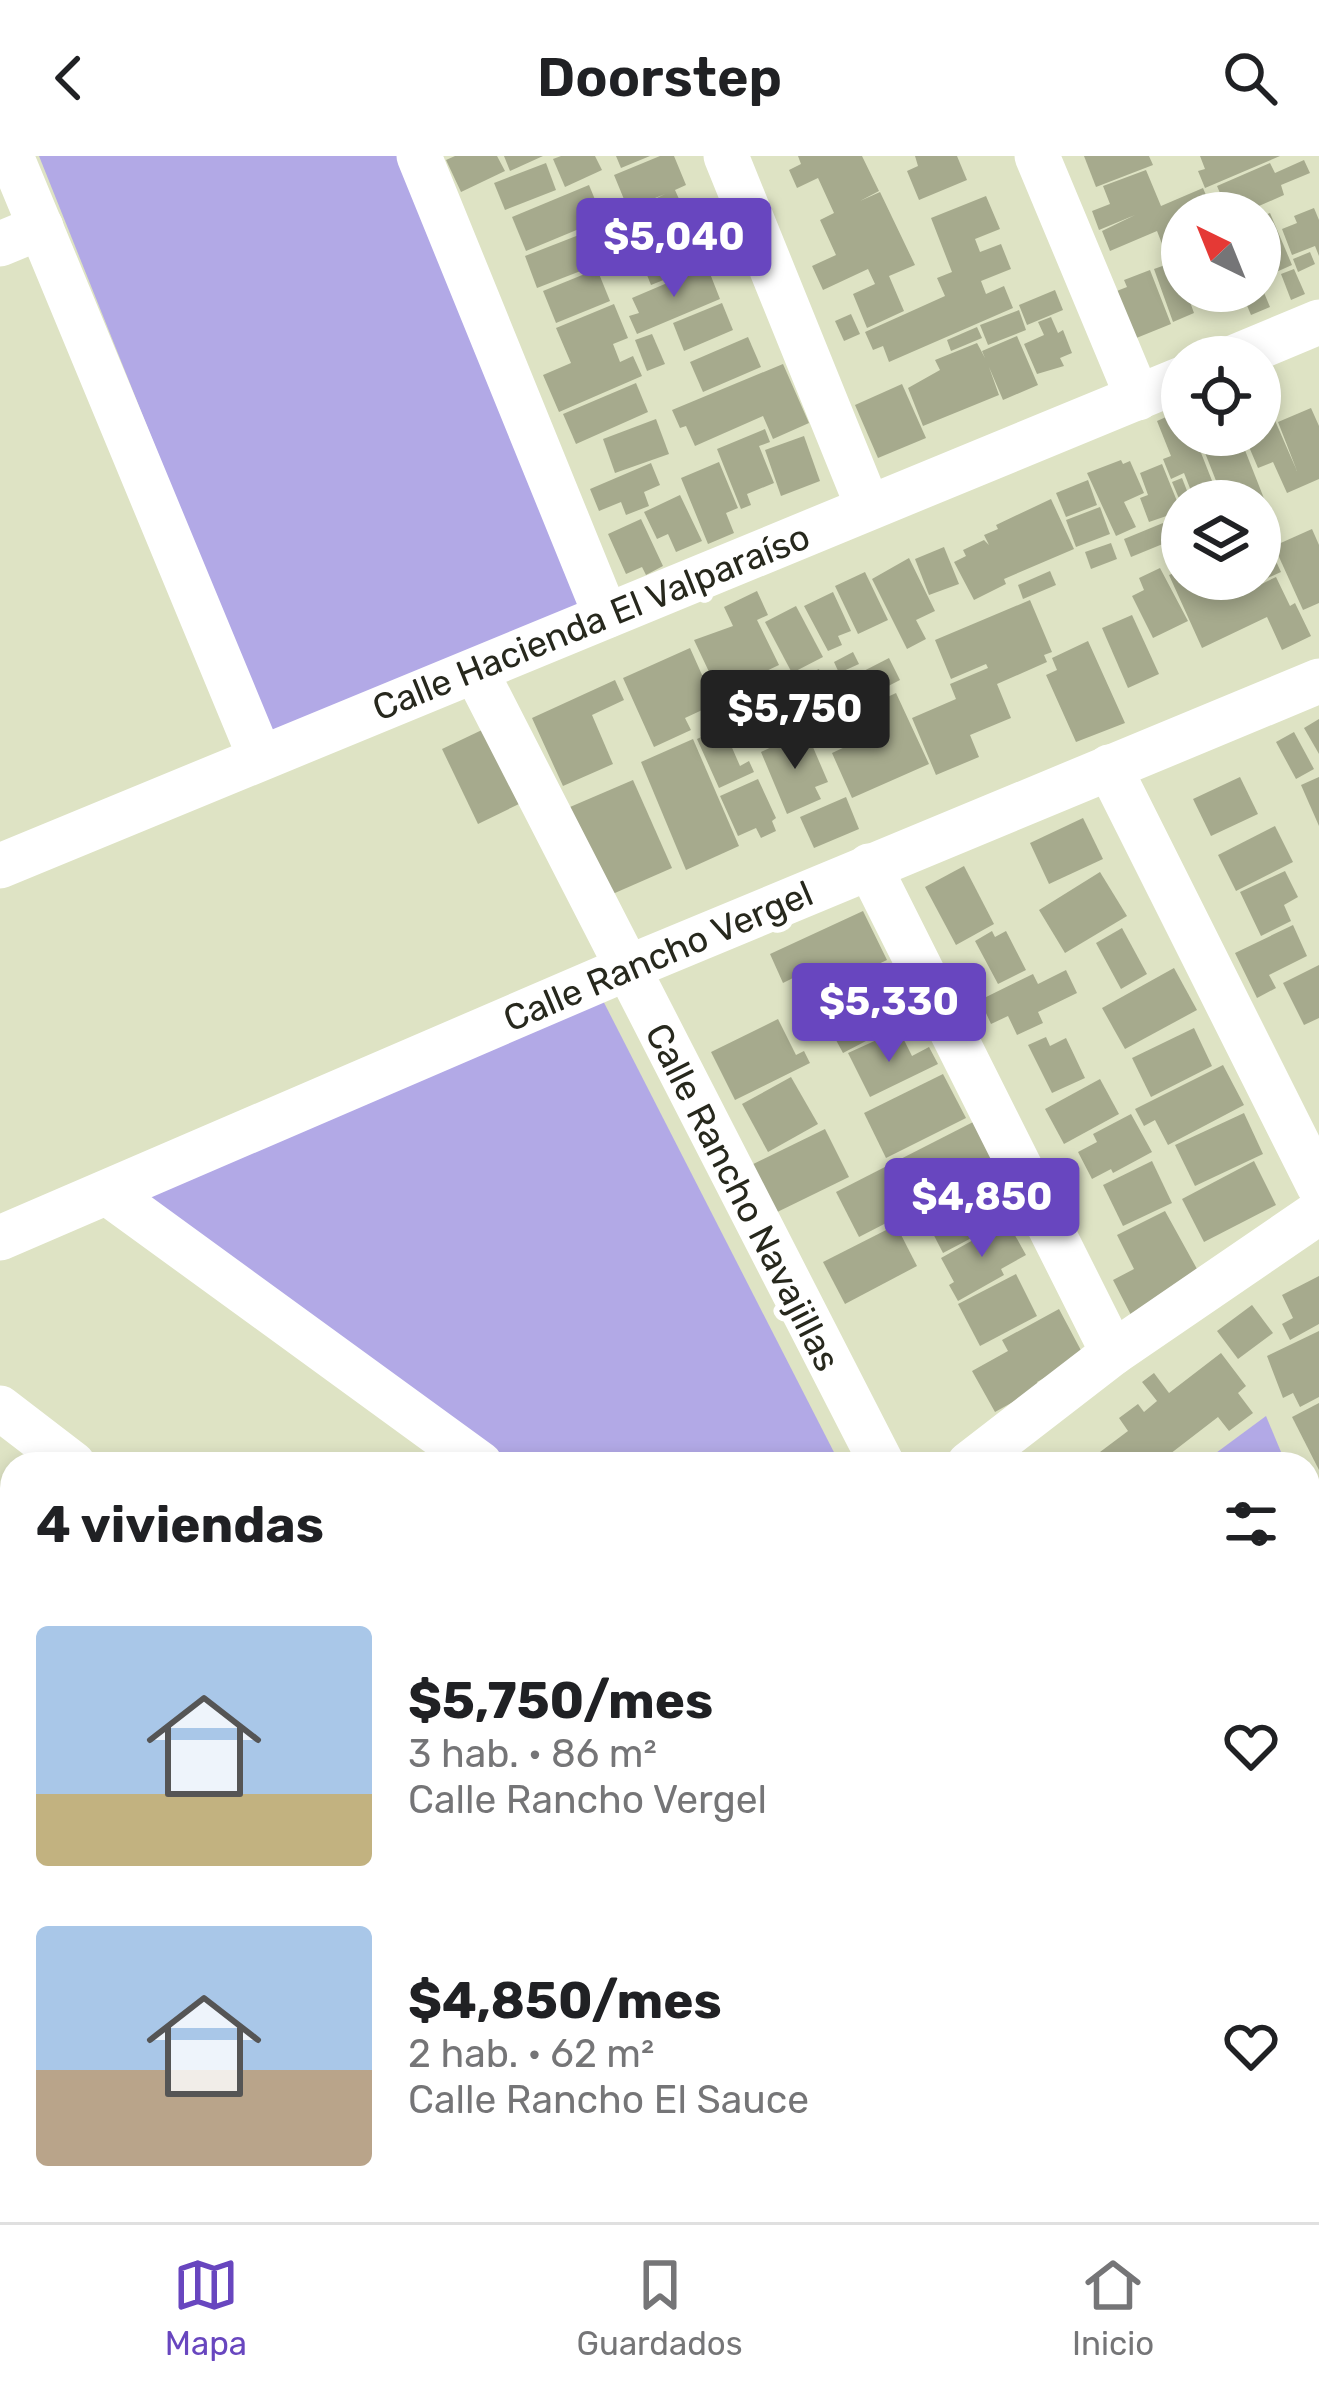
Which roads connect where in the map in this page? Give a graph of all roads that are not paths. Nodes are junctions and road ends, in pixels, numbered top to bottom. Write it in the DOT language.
graph roads {
  1 [pos="419,156"];
  2 [pos="726,156"];
  3 [pos="1037,156"];
  4 [pos="11,175"];
  5 [pos="21,235"];
  6 [pos="1319,322"];
  7 [pos="1281,338"];
  8 [pos="1161,388"];
  9 [pos="1138,398"];
  10 [pos="868,508"];
  11 [pos="606,616"];
  12 [pos="476,672"];
  13 [pos="1319,681"];
  14 [pos="260,757"];
  15 [pos="1109,767"];
  16 [pos="0,866"];
  17 [pos="869,866"];
  18 [pos="625,969"];
  19 [pos="1319,1186"];
  20 [pos="109,1193"];
  21 [pos="1319,1212"];
  22 [pos="0,1238"];
  23 [pos="1113,1353"];
  24 [pos="0,1408"];
  25 [pos="57,1452"];
  26 [pos="465,1452"];
  27 [pos="876,1452"];
  28 [pos="985,1452"];
  1 -- 11 [label="street"];
  2 -- 10 [label="street"];
  3 -- 9 [label="street"];
  4 -- 5 [label="street"];
  5 -- 14 [label="street"];
  6 -- 7 [label="street"];
  8 -- 9 [label="street, Calle Hacienda El Valparaíso"];
  9 -- 10 [label="street, Calle Hacienda El Valparaíso"];
  10 -- 11 [label="street, Calle Hacienda El Valparaíso"];
  11 -- 12 [label="street, Calle Hacienda El Valparaíso"];
  12 -- 14 [label="street, Calle Hacienda El Valparaíso"];
  12 -- 18 [label="street, Calle Rancho Navajillas"];
  13 -- 15 [label="street, Calle Rancho Vergel"];
  14 -- 16 [label="street, Calle Hacienda El Valparaíso"];
  15 -- 17 [label="street, Calle Rancho Vergel"];
  15 -- 19 [label="street"];
  17 -- 18 [label="street, Calle Rancho Vergel"];
  17 -- 23 [label="street"];
  18 -- 20 [label="street, Calle Rancho Vergel"];
  18 -- 27 [label="street, Calle Rancho Navajillas"];
  20 -- 22 [label="street, Calle Rancho Vergel"];
  20 -- 26 [label="street"];
  21 -- 23 [label="street"];
  23 -- 28 [label="street"];
  24 -- 25 [label="street"];
}
